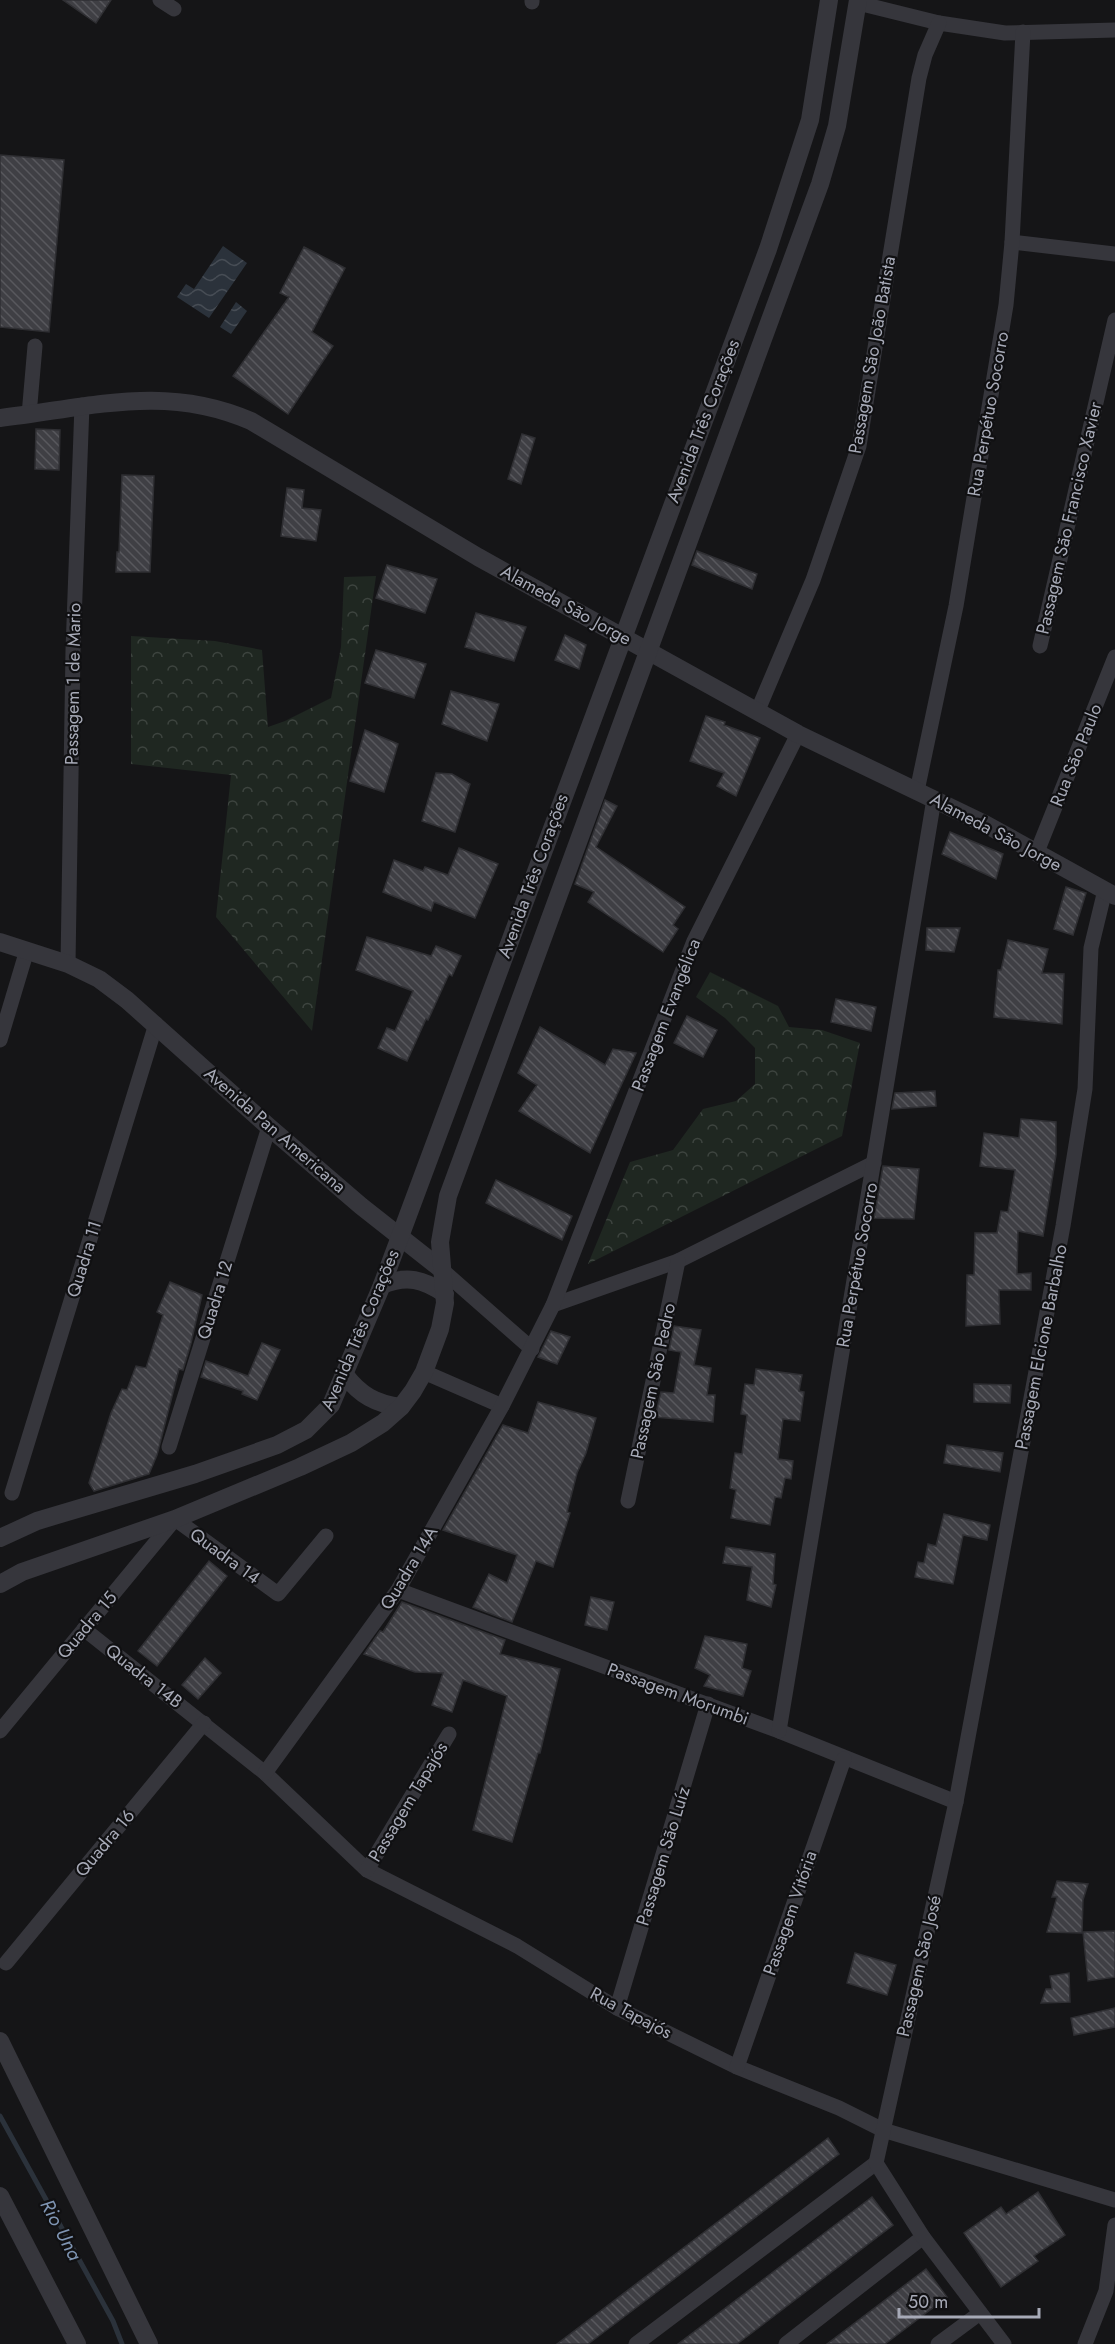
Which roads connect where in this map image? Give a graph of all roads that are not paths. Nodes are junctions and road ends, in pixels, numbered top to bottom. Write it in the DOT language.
graph roads {
  1 [pos="160,0"];
  2 [pos="829,0"];
  3 [pos="858,1"];
  4 [pos="174,9"];
  5 [pos="939,23"];
  6 [pos="1115,30"];
  7 [pos="1023,32"];
  8 [pos="822,62"];
  9 [pos="849,63"];
  10 [pos="1012,242"];
  11 [pos="1115,254"];
  12 [pos="1115,320"];
  13 [pos="35,346"];
  14 [pos="82,405"];
  15 [pos="29,415"];
  16 [pos="0,418"];
  17 [pos="622,636"];
  18 [pos="1040,646"];
  19 [pos="647,649"];
  20 [pos="1115,657"];
  21 [pos="758,710"];
  22 [pos="798,734"];
  23 [pos="917,791"];
  24 [pos="934,800"];
  25 [pos="1037,852"];
  26 [pos="1110,893"];
  27 [pos="0,942"];
  28 [pos="27,950"];
  29 [pos="68,964"];
  30 [pos="156,1024"];
  31 [pos="0,1040"];
  32 [pos="269,1127"];
  33 [pos="874,1163"];
  34 [pos="400,1235"];
  35 [pos="678,1261"];
  36 [pos="441,1269"];
  37 [pos="382,1284"];
  38 [pos="445,1294"];
  39 [pos="553,1305"];
  40 [pos="532,1349"];
  41 [pos="424,1372"];
  42 [pos="345,1374"];
  43 [pos="502,1406"];
  44 [pos="401,1407"];
  45 [pos="169,1447"];
  46 [pos="12,1493"];
  47 [pos="628,1501"];
  48 [pos="175,1519"];
  49 [pos="326,1536"];
  50 [pos="0,1538"];
  51 [pos="0,1584"];
  52 [pos="398,1590"];
  53 [pos="84,1629"];
  54 [pos="708,1704"];
  55 [pos="204,1723"];
  56 [pos="0,1731"];
  57 [pos="779,1731"];
  58 [pos="449,1734"];
  59 [pos="844,1759"];
  60 [pos="265,1773"];
  61 [pos="956,1802"];
  62 [pos="367,1869"];
  63 [pos="6,1963"];
  64 [pos="617,2008"];
  65 [pos="0,2041"];
  66 [pos="736,2067"];
  67 [pos="883,2130"];
  68 [pos="876,2163"];
  69 [pos="0,2196"];
  70 [pos="1115,2200"];
  71 [pos="1115,2226"];
  72 [pos="923,2237"];
  73 [pos="980,2313"];
  74 [pos="77,2344"];
  75 [pos="149,2344"];
  76 [pos="636,2344"];
  77 [pos="786,2344"];
  78 [pos="938,2344"];
  79 [pos="1004,2344"];
  80 [pos="1085,2344"];
  1 -- 4 [label="street"];
  2 -- 8 [label="street, Avenida Três Corações"];
  3 -- 5 [label="street"];
  3 -- 9 [label="street, Avenida Três Corações"];
  5 -- 7 [label="street"];
  5 -- 21 [label="street, Passagem São João Batista"];
  6 -- 7 [label="street"];
  7 -- 10 [label="street, Rua Perpétuo Socorro"];
  8 -- 9 [label="street"];
  8 -- 17 [label="street, Avenida Três Corações"];
  9 -- 19 [label="street, Avenida Três Corações"];
  10 -- 11 [label="street"];
  10 -- 23 [label="street, Rua Perpétuo Socorro"];
  12 -- 18 [label="street, Passagem São Francisco Xavier"];
  13 -- 15 [label="street"];
  14 -- 15 [label="street, Alameda São Jorge"];
  14 -- 17 [label="street, Alameda São Jorge"];
  14 -- 29 [label="street, Passagem 1 de Mario"];
  15 -- 16 [label="street, Alameda São Jorge"];
  17 -- 19 [label="street, Alameda São Jorge"];
  17 -- 34 [label="street, Avenida Três Corações"];
  19 -- 21 [label="street, Alameda São Jorge"];
  19 -- 36 [label="street, Avenida Três Corações"];
  20 -- 25 [label="street, Rua São Paulo"];
  21 -- 22 [label="street, Alameda São Jorge"];
  22 -- 23 [label="street, Alameda São Jorge"];
  22 -- 39 [label="street, Passagem Evangélica"];
  23 -- 24 [label="street, Alameda São Jorge"];
  24 -- 25 [label="street, Alameda São Jorge"];
  24 -- 33 [label="street, Rua Perpétuo Socorro"];
  25 -- 26 [label="street, Alameda São Jorge"];
  26 -- 61 [label="street, Passagem Elcione Barbalho"];
  27 -- 28 [label="street, Avenida Pan Americana"];
  28 -- 29 [label="street, Avenida Pan Americana"];
  28 -- 31 [label="street"];
  29 -- 30 [label="street, Avenida Pan Americana"];
  30 -- 32 [label="street, Avenida Pan Americana"];
  30 -- 46 [label="street, Quadra 11"];
  32 -- 34 [label="street, Avenida Pan Americana"];
  32 -- 45 [label="street, Quadra 12"];
  33 -- 35 [label="street"];
  33 -- 57 [label="street, Rua Perpétuo Socorro"];
  34 -- 36 [label="street, Avenida Pan Americana"];
  34 -- 37 [label="street, Avenida Três Corações"];
  35 -- 39 [label="street"];
  35 -- 47 [label="street, Passagem São Pedro"];
  36 -- 38 [label="street, Avenida Três Corações"];
  36 -- 40 [label="street, Avenida Pan Americana"];
  37 -- 38 [label="street"];
  37 -- 42 [label="street, Avenida Três Corações"];
  38 -- 41 [label="street, Avenida Três Corações"];
  39 -- 40 [label="street, Passagem Evangélica"];
  40 -- 43 [label="street, Quadra 14A"];
  41 -- 43 [label="street"];
  41 -- 44 [label="street, Avenida Três Corações"];
  42 -- 44 [label="street"];
  42 -- 50 [label="street, Avenida Três Corações"];
  43 -- 52 [label="street, Quadra 14A"];
  44 -- 48 [label="street, Avenida Três Corações"];
  48 -- 49 [label="street, Quadra 14"];
  48 -- 51 [label="street, Quadra 14"];
  48 -- 53 [label="street, Quadra 15"];
  52 -- 54 [label="street, Passagem Morumbi"];
  52 -- 60 [label="street, Quadra 14A"];
  53 -- 55 [label="street, Quadra 14B"];
  53 -- 56 [label="street, Quadra 15"];
  54 -- 57 [label="street, Passagem Morumbi"];
  54 -- 64 [label="street, Passagem São Luíz"];
  55 -- 60 [label="street, Rua Tapajós"];
  55 -- 63 [label="street, Quadra 16"];
  57 -- 59 [label="street, Passagem Morumbi"];
  58 -- 62 [label="street, Passagem Tapajós"];
  59 -- 61 [label="street, Passagem Morumbi"];
  59 -- 66 [label="street, Passagem Vitória"];
  60 -- 62 [label="street, Rua Tapajós"];
  61 -- 67 [label="street, Passagem São José"];
  62 -- 64 [label="street, Rua Tapajós"];
  64 -- 66 [label="street, Rua Tapajós"];
  65 -- 75 [label="street"];
  66 -- 67 [label="street, Rua Tapajós"];
  67 -- 68 [label="street, Passagem São José"];
  67 -- 70 [label="street, Rua Tapajós"];
  68 -- 72 [label="street"];
  68 -- 76 [label="street"];
  69 -- 74 [label="street"];
  71 -- 80 [label="street"];
  72 -- 73 [label="street"];
  72 -- 77 [label="street"];
  73 -- 78 [label="street"];
  73 -- 79 [label="street"];
}
